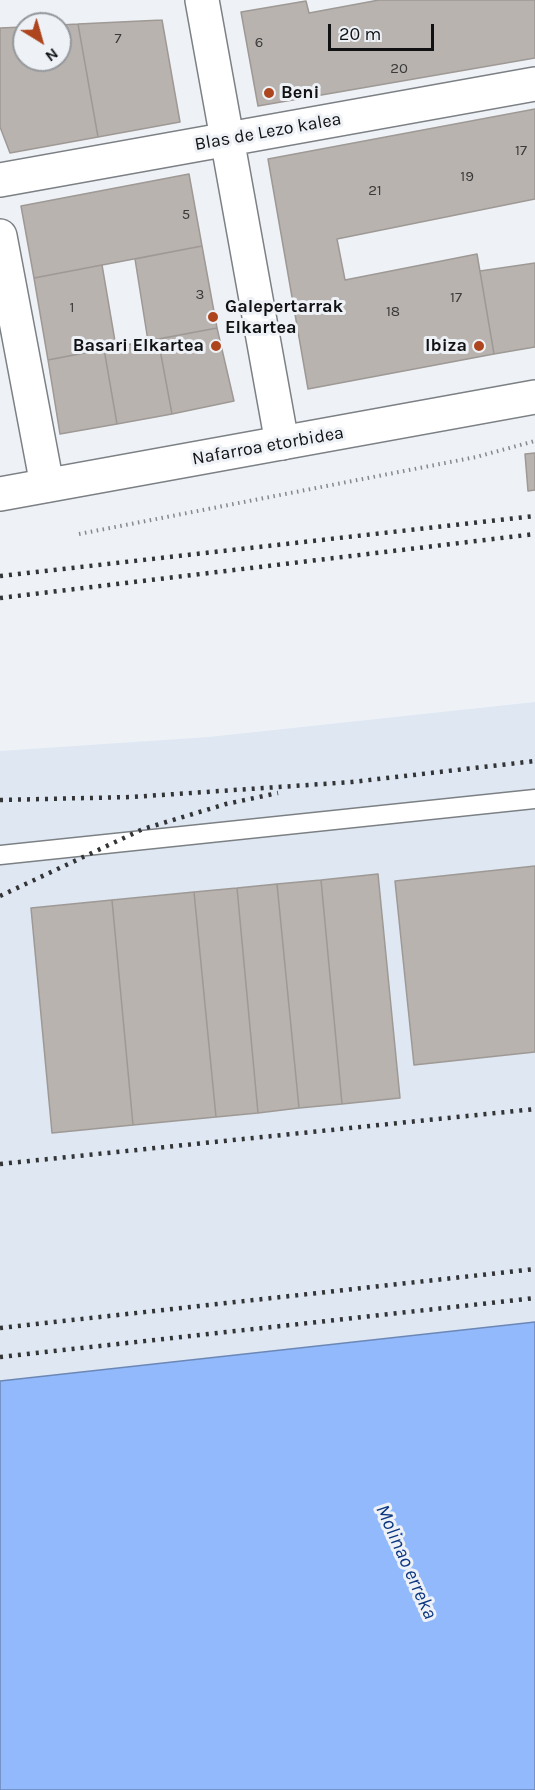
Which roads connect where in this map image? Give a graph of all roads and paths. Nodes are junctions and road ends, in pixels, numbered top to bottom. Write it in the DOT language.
graph roads {
  1 [pos="202,0"];
  2 [pos="535,84"];
  3 [pos="227,139"];
  4 [pos="0,180"];
  5 [pos="0,236"];
  6 [pos="535,397"];
  7 [pos="535,441"];
  8 [pos="282,443"];
  9 [pos="47,485"];
  10 [pos="0,494"];
  11 [pos="79,534"];
  12 [pos="535,799"];
  13 [pos="0,855"];
  1 -- 3 [label="street"];
  2 -- 3 [label="street, Blas de Lezo kalea"];
  3 -- 4 [label="street, Blas de Lezo kalea"];
  3 -- 8 [label="street"];
  5 -- 9 [label="street"];
  6 -- 8 [label="street, Nafarroa etorbidea"];
  7 -- 11 [label="path"];
  8 -- 9 [label="street, Nafarroa etorbidea"];
  9 -- 10 [label="street, Nafarroa etorbidea"];
  12 -- 13 [label="lane"];
}
